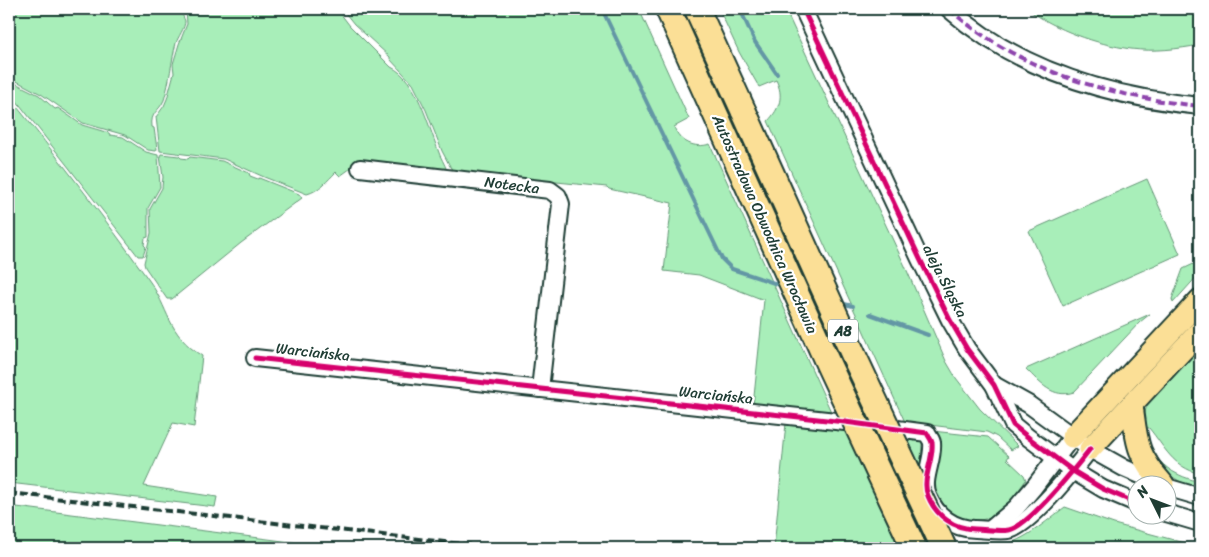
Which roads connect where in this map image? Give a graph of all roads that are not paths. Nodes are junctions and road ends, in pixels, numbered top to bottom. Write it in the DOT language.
graph roads {
  1 [pos="668,9"];
  2 [pos="697,9"];
  3 [pos="803,9"];
  4 [pos="949,9"];
  5 [pos="1200,106"];
  6 [pos="360,168"];
  7 [pos="1200,300"];
  8 [pos="1200,331"];
  9 [pos="254,358"];
  10 [pos="994,385"];
  11 [pos="540,389"];
  12 [pos="1132,404"];
  13 [pos="1072,437"];
  14 [pos="1090,450"];
  15 [pos="1056,458"];
  16 [pos="1073,470"];
  17 [pos="1138,474"];
  18 [pos="1153,474"];
  19 [pos="1176,490"];
  20 [pos="1200,497"];
  21 [pos="1126,499"];
  22 [pos="1176,517"];
  23 [pos="1200,523"];
  24 [pos="991,530"];
  25 [pos="914,548"];
  26 [pos="944,548"];
  1 -- 25 [label="highway, Autostradowa Obwodnica Wrocławia / A8, bridge"];
  2 -- 26 [label="highway, Autostradowa Obwodnica Wrocławia / A8, bridge"];
  3 -- 10 [label="street, aleja Śląska"];
  4 -- 5 [label="street"];
  6 -- 11 [label="street, Notecka"];
  7 -- 13 [label="main road"];
  8 -- 12 [label="main road"];
  9 -- 11 [label="street, Warciańska"];
  10 -- 13 [label="street, aleja Śląska"];
  10 -- 15 [label="street, aleja Śląska"];
  11 -- 24 [label="street, Warciańska"];
  12 -- 14 [label="main road"];
  12 -- 18 [label="main road"];
  13 -- 14 [label="street, aleja Śląska"];
  13 -- 15 [label="street"];
  14 -- 16 [label="street, Warciańska"];
  14 -- 17 [label="street, aleja Śląska"];
  15 -- 16 [label="street, aleja Śląska"];
  15 -- 24 [label="street"];
  16 -- 21 [label="street, aleja Śląska"];
  16 -- 24 [label="street, Warciańska"];
  19 -- 20 [label="street"];
  22 -- 23 [label="street"];
}
